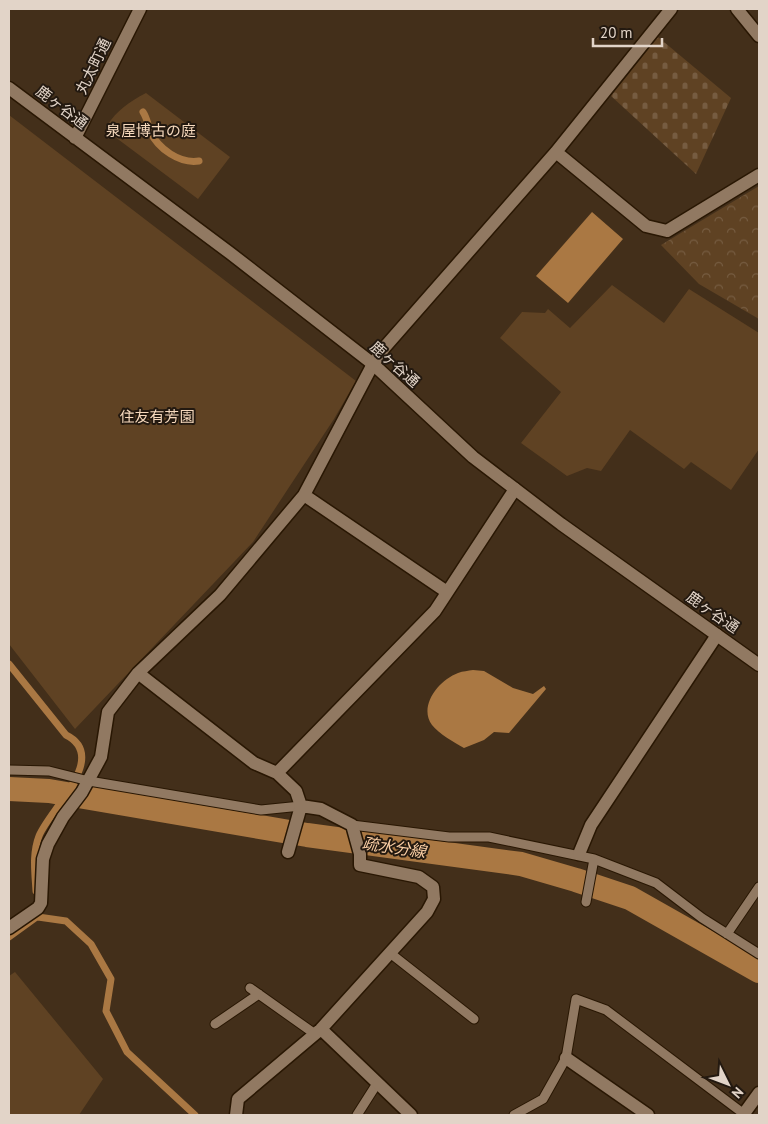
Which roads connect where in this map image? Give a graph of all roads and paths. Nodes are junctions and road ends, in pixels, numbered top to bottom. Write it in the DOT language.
graph roads {
  1 [pos="140,9"];
  2 [pos="671,9"];
  3 [pos="737,9"];
  4 [pos="757,29"];
  5 [pos="9,88"];
  6 [pos="76,138"];
  7 [pos="556,152"];
  8 [pos="759,175"];
  9 [pos="373,364"];
  10 [pos="515,489"];
  11 [pos="304,495"];
  12 [pos="447,592"];
  13 [pos="717,635"];
  14 [pos="759,665"];
  15 [pos="138,673"];
  16 [pos="9,770"];
  17 [pos="277,773"];
  18 [pos="85,787"];
  19 [pos="301,806"];
  20 [pos="354,830"];
  21 [pos="290,847"];
  22 [pos="579,854"];
  23 [pos="594,859"];
  24 [pos="759,887"];
  25 [pos="586,902"];
  26 [pos="9,928"];
  27 [pos="727,934"];
  28 [pos="390,953"];
  29 [pos="759,954"];
  30 [pos="250,988"];
  31 [pos="259,994"];
  32 [pos="474,1019"];
  33 [pos="215,1024"];
  34 [pos="318,1031"];
  35 [pos="566,1058"];
  36 [pos="378,1082"];
  37 [pos="759,1093"];
  38 [pos="236,1115"];
  39 [pos="357,1115"];
  40 [pos="411,1115"];
  41 [pos="514,1115"];
  42 [pos="648,1115"];
  43 [pos="743,1115"];
  1 -- 6 [label="street, 丸太町通"];
  2 -- 7 [label="street"];
  3 -- 4 [label="street"];
  5 -- 6 [label="street, 鹿ヶ谷通"];
  6 -- 9 [label="street, 鹿ヶ谷通"];
  7 -- 8 [label="street"];
  7 -- 9 [label="street"];
  9 -- 10 [label="street, 鹿ヶ谷通"];
  9 -- 11 [label="street"];
  10 -- 12 [label="street"];
  10 -- 13 [label="street, 鹿ヶ谷通"];
  11 -- 12 [label="street"];
  11 -- 15 [label="street"];
  12 -- 17 [label="street"];
  13 -- 14 [label="street, 鹿ヶ谷通"];
  13 -- 22 [label="street"];
  15 -- 17 [label="street"];
  15 -- 18 [label="street"];
  16 -- 18 [label="lane"];
  17 -- 19 [label="street"];
  18 -- 19 [label="lane"];
  18 -- 26 [label="street"];
  19 -- 20 [label="street"];
  19 -- 21 [label="street"];
  20 -- 22 [label="lane"];
  20 -- 28 [label="street"];
  22 -- 23 [label="lane"];
  23 -- 25 [label="lane"];
  23 -- 27 [label="lane"];
  24 -- 27 [label="lane"];
  27 -- 29 [label="lane"];
  28 -- 32 [label="lane"];
  28 -- 34 [label="street"];
  30 -- 31 [label="lane"];
  31 -- 33 [label="lane"];
  31 -- 34 [label="lane"];
  34 -- 36 [label="street"];
  34 -- 38 [label="street"];
  35 -- 41 [label="lane"];
  35 -- 42 [label="street"];
  35 -- 43 [label="lane"];
  36 -- 39 [label="lane"];
  36 -- 40 [label="street"];
  37 -- 43 [label="street"];
}
